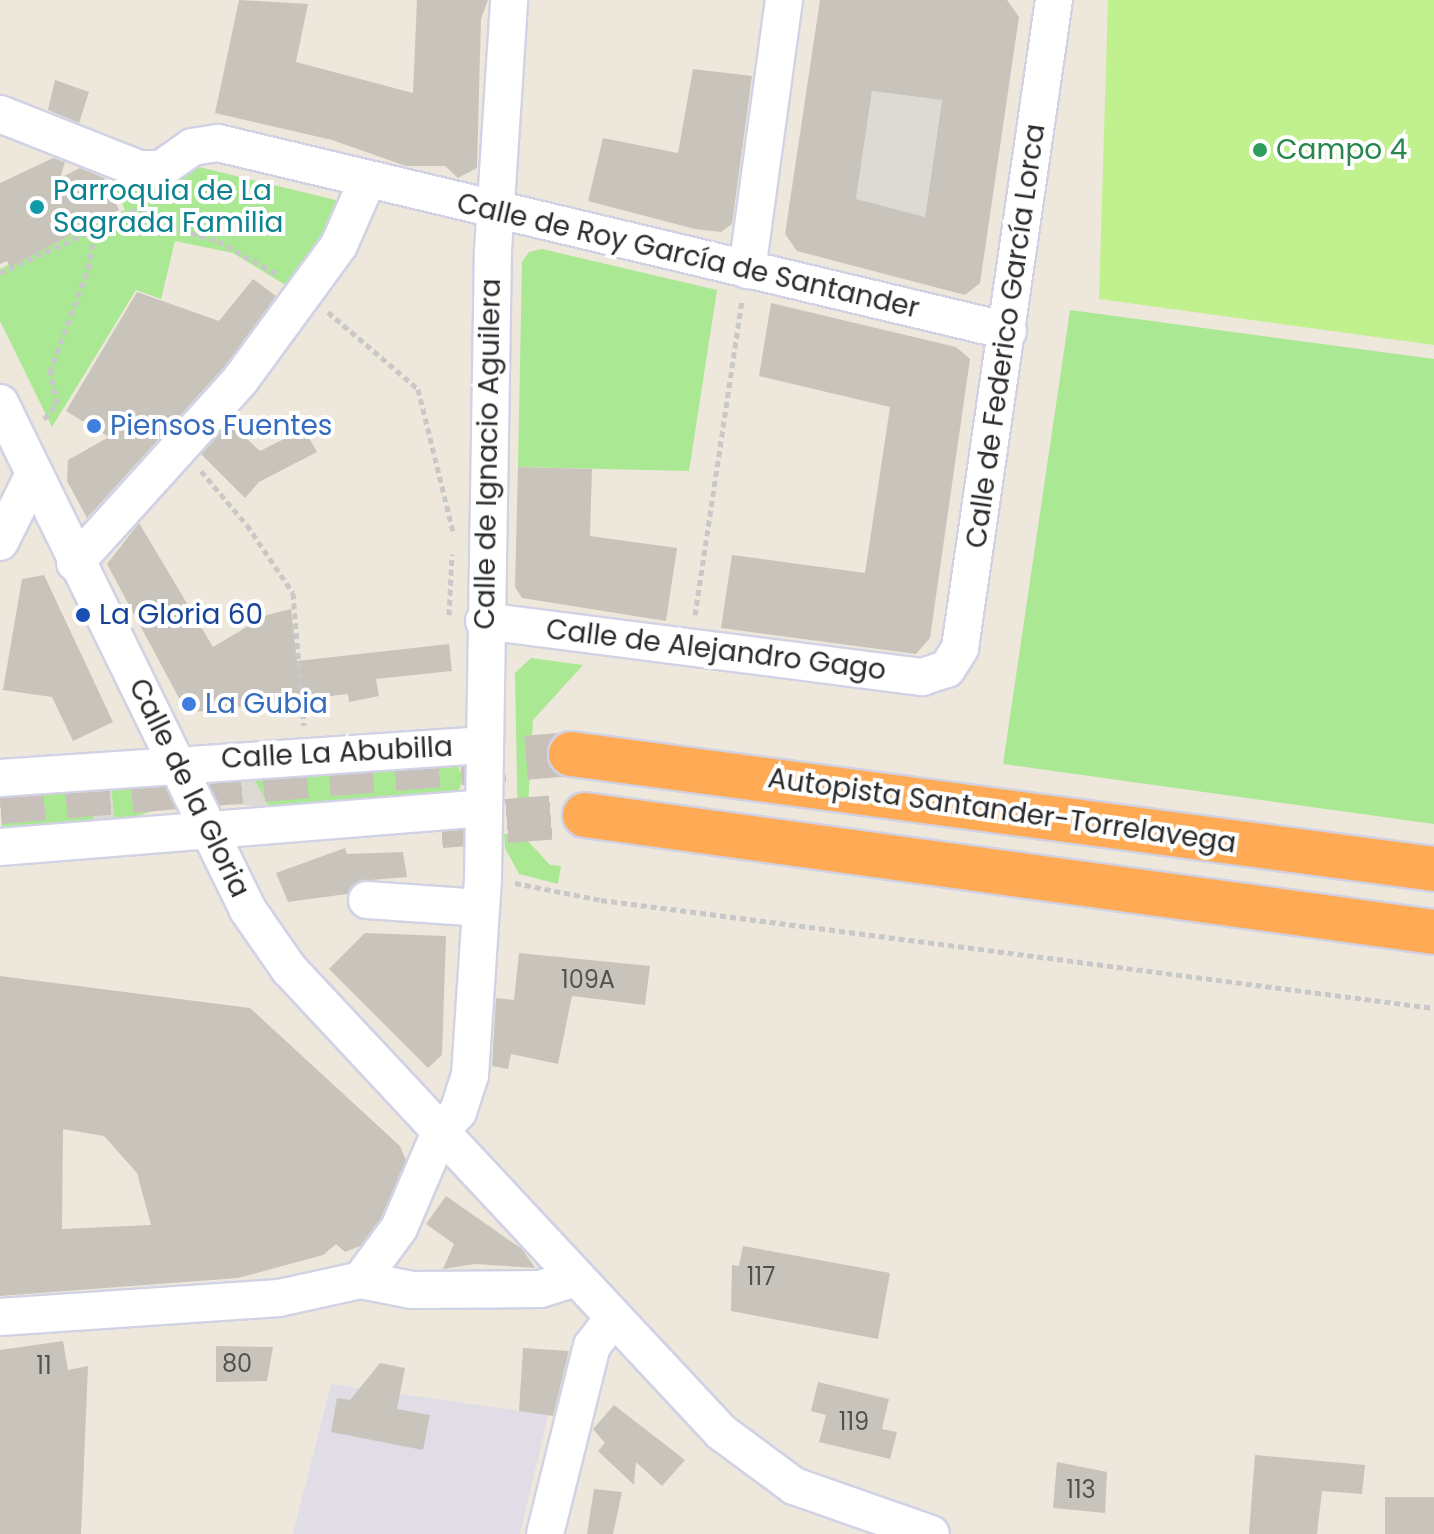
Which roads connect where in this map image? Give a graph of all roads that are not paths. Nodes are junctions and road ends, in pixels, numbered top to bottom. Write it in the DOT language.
graph roads {
  1 [pos="509,0"];
  2 [pos="784,0"];
  3 [pos="1054,0"];
  4 [pos="0,114"];
  5 [pos="368,179"];
  6 [pos="495,210"];
  7 [pos="747,270"];
  8 [pos="1008,331"];
  9 [pos="0,403"];
  10 [pos="34,474"];
  11 [pos="0,542"];
  12 [pos="75,563"];
  13 [pos="468,625"];
  14 [pos="947,669"];
  15 [pos="482,745"];
  16 [pos="571,754"];
  17 [pos="178,762"];
  18 [pos="0,778"];
  19 [pos="483,808"];
  20 [pos="585,815"];
  21 [pos="210,826"];
  22 [pos="0,847"];
  23 [pos="1434,869"];
  24 [pos="482,892"];
  25 [pos="367,900"];
  26 [pos="1434,932"];
  27 [pos="441,1130"];
  28 [pos="573,1279"];
  29 [pos="361,1280"];
  30 [pos="0,1317"];
  31 [pos="611,1321"];
  32 [pos="545,1534"];
  33 [pos="931,1534"];
  1 -- 6 [label="street, Calle de Ignacio Aguilera"];
  2 -- 7 [label="street"];
  3 -- 8 [label="street, Calle de Federico García Lorca"];
  4 -- 5 [label="street, Calle de Roy García de Santander"];
  5 -- 6 [label="street, Calle de Roy García de Santander"];
  5 -- 12 [label="street"];
  6 -- 7 [label="street, Calle de Roy García de Santander"];
  6 -- 13 [label="street, Calle de Ignacio Aguilera"];
  7 -- 8 [label="street, Calle de Roy García de Santander"];
  8 -- 14 [label="street, Calle de Federico García Lorca"];
  9 -- 10 [label="street, Calle de la Gloria"];
  10 -- 11 [label="street"];
  10 -- 12 [label="street, Calle de la Gloria"];
  12 -- 17 [label="street, Calle de la Gloria"];
  13 -- 14 [label="street, Calle de Alejandro Gago"];
  13 -- 15 [label="street, Calle de Ignacio Aguilera"];
  15 -- 17 [label="street, Calle La Abubilla"];
  15 -- 19 [label="street, Calle de Ignacio Aguilera"];
  16 -- 23 [label="highway, Autopista Santander-Torrelavega"];
  17 -- 18 [label="street, Calle La Abubilla"];
  17 -- 21 [label="street, Calle de la Gloria"];
  19 -- 21 [label="street"];
  19 -- 24 [label="street, Calle de Ignacio Aguilera"];
  20 -- 26 [label="highway, Autopista Santander-Torrelavega"];
  21 -- 22 [label="street"];
  21 -- 27 [label="street, Calle de la Gloria"];
  24 -- 25 [label="street"];
  24 -- 27 [label="street, Calle de Ignacio Aguilera"];
  27 -- 28 [label="street, Calle de la Gloria"];
  27 -- 29 [label="street"];
  28 -- 29 [label="street"];
  28 -- 31 [label="street, Calle de la Gloria"];
  29 -- 30 [label="street"];
  31 -- 32 [label="street"];
  31 -- 33 [label="street, Calle de la Gloria"];
}
